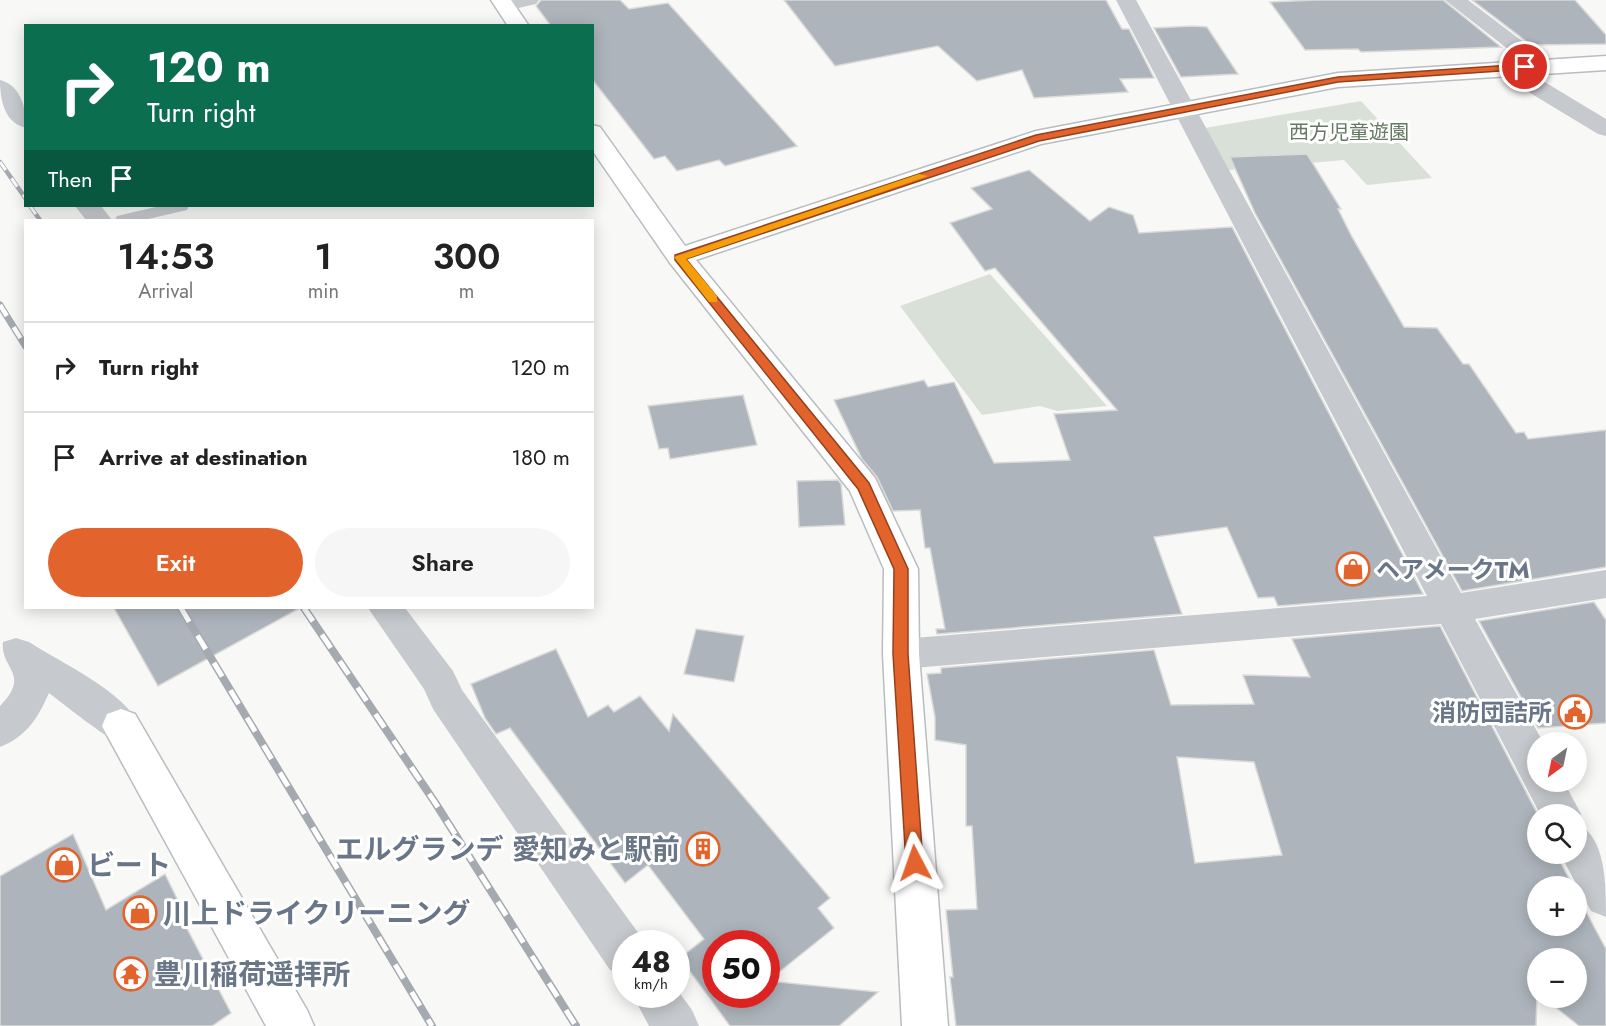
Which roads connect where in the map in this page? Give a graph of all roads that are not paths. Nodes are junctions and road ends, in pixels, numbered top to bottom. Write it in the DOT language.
graph roads {
  1 [pos="529,0"];
  2 [pos="1126,0"];
  3 [pos="1455,0"];
  4 [pos="503,3"];
  5 [pos="518,24"];
  6 [pos="1606,63"];
  7 [pos="1545,66"];
  8 [pos="1505,68"];
  9 [pos="0,87"];
  10 [pos="1184,110"];
  11 [pos="24,118"];
  12 [pos="1606,129"];
  13 [pos="594,135"];
  14 [pos="89,207"];
  15 [pos="176,207"];
  16 [pos="98,219"];
  17 [pos="128,219"];
  18 [pos="679,257"];
  19 [pos="1606,584"];
  20 [pos="386,609"];
  21 [pos="1449,609"];
  22 [pos="8,651"];
  23 [pos="901,654"];
  24 [pos="90,699"];
  25 [pos="121,726"];
  26 [pos="0,731"];
  27 [pos="1527,751"];
  28 [pos="1587,862"];
  29 [pos="1606,896"];
  30 [pos="612,934"];
  31 [pos="664,1008"];
  32 [pos="291,1026"];
  33 [pos="676,1026"];
  34 [pos="925,1026"];
  1 -- 4 [label="street"];
  2 -- 10 [label="street"];
  3 -- 7 [label="street"];
  4 -- 5 [label="main road"];
  6 -- 7 [label="main road"];
  7 -- 8 [label="main road"];
  8 -- 10 [label="main road"];
  8 -- 12 [label="street"];
  9 -- 11 [label="street"];
  10 -- 18 [label="main road"];
  10 -- 21 [label="street"];
  13 -- 18 [label="main road"];
  14 -- 16 [label="street"];
  15 -- 17 [label="lane"];
  18 -- 23 [label="main road"];
  19 -- 21 [label="street"];
  20 -- 30 [label="street"];
  21 -- 23 [label="street"];
  21 -- 27 [label="street"];
  22 -- 24 [label="street"];
  22 -- 26 [label="street"];
  23 -- 34 [label="main road"];
  24 -- 25 [label="street"];
  24 -- 26 [label="street"];
  25 -- 32 [label="main road"];
  28 -- 29 [label="street"];
  31 -- 33 [label="street"];
}
